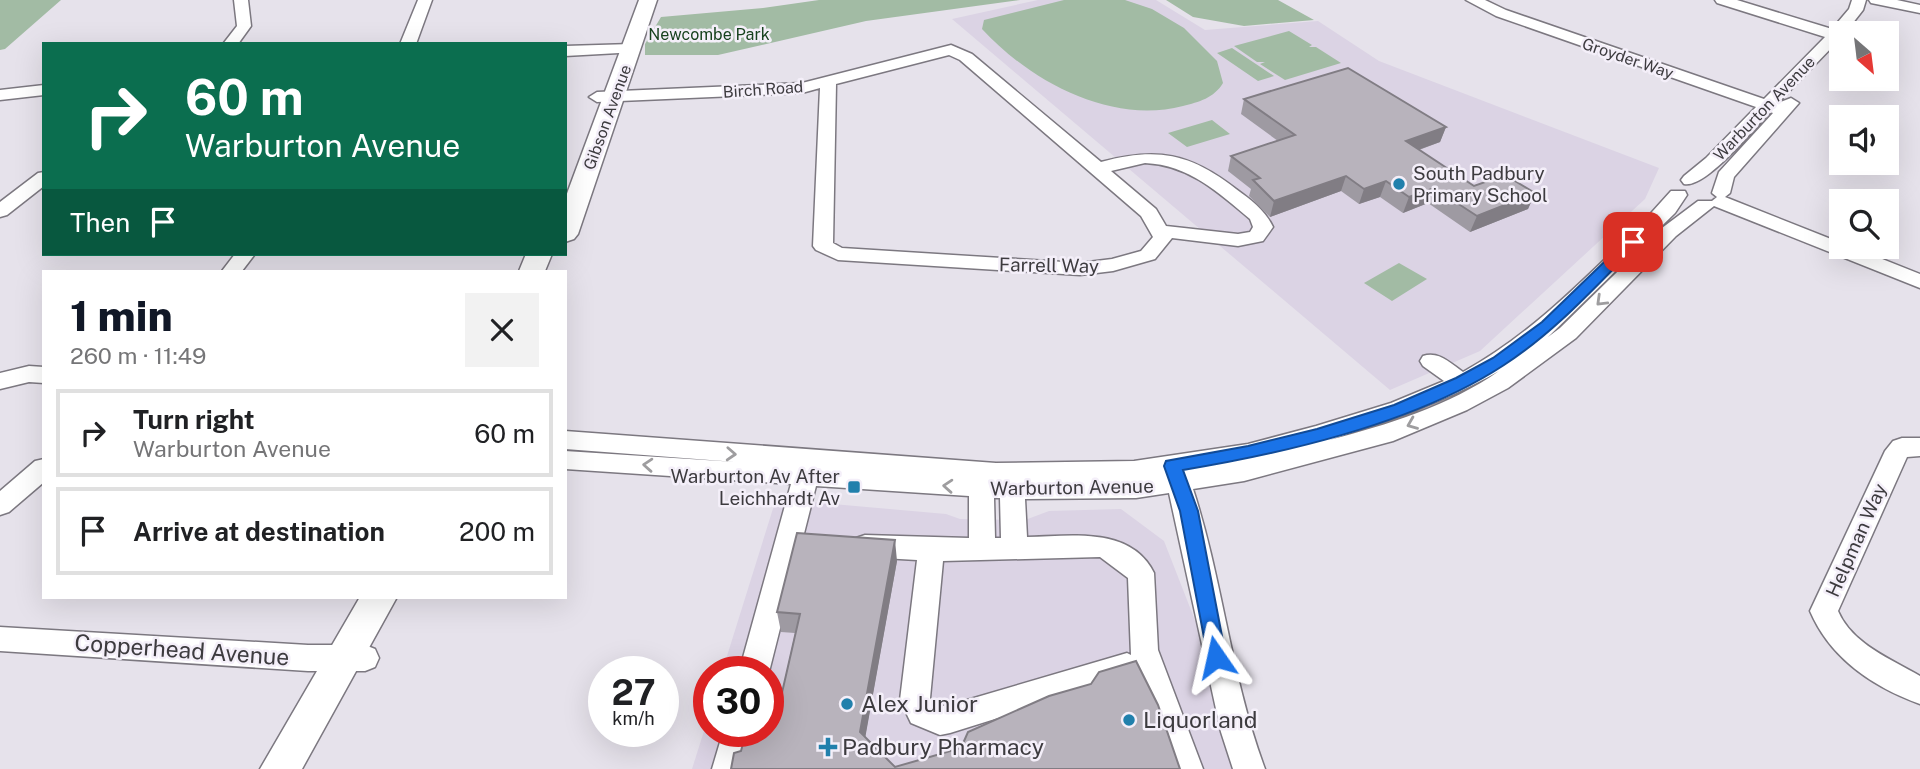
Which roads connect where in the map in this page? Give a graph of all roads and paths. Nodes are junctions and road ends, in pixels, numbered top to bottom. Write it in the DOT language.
graph roads {
  1 [pos="241,0"];
  2 [pos="425,0"];
  3 [pos="635,0"];
  4 [pos="648,0"];
  5 [pos="1473,0"];
  6 [pos="1722,0"];
  7 [pos="1859,0"];
  8 [pos="1877,0"];
  9 [pos="1904,0"];
  10 [pos="1920,4"];
  11 [pos="1920,9"];
  12 [pos="1850,21"];
  13 [pos="1866,21"];
  14 [pos="1829,37"];
  15 [pos="232,42"];
  16 [pos="409,42"];
  17 [pos="624,49"];
  18 [pos="567,51"];
  19 [pos="1829,52"];
  20 [pos="828,81"];
  21 [pos="42,90"];
  22 [pos="0,95"];
  23 [pos="606,97"];
  24 [pos="1775,109"];
  25 [pos="1097,169"];
  26 [pos="42,179"];
  27 [pos="567,179"];
  28 [pos="1684,187"];
  29 [pos="1716,200"];
  30 [pos="0,211"];
  31 [pos="1622,220"];
  32 [pos="567,227"];
  33 [pos="1645,230"];
  34 [pos="1159,231"];
  35 [pos="243,256"];
  36 [pos="233,270"];
  37 [pos="1920,281"];
  38 [pos="1431,360"];
  39 [pos="42,375"];
  40 [pos="0,381"];
  41 [pos="1462,382"];
  42 [pos="567,440"];
  43 [pos="1920,447"];
  44 [pos="567,460"];
  45 [pos="42,469"];
  46 [pos="1176,474"];
  47 [pos="806,476"];
  48 [pos="981,489"];
  49 [pos="1012,489"];
  50 [pos="0,505"];
  51 [pos="815,542"];
  52 [pos="982,548"];
  53 [pos="1015,548"];
  54 [pos="931,550"];
  55 [pos="378,599"];
  56 [pos="398,599"];
  57 [pos="0,639"];
  58 [pos="762,656"];
  59 [pos="354,658"];
  60 [pos="1146,660"];
  61 [pos="1920,691"];
  62 [pos="734,747"];
  63 [pos="280,769"];
  64 [pos="304,769"];
  65 [pos="729,769"];
  66 [pos="1187,769"];
  67 [pos="1249,769"];
  1 -- 15 [label="street"];
  2 -- 16 [label="street"];
  3 -- 17 [label="main road, Gibson Avenue"];
  4 -- 17 [label="main road, Gibson Avenue"];
  5 -- 24 [label="street, Groyder Way"];
  6 -- 14 [label="street"];
  7 -- 12 [label="street, Warburton Avenue"];
  8 -- 11 [label="street"];
  8 -- 13 [label="street"];
  9 -- 10 [label="street"];
  17 -- 18 [label="street"];
  17 -- 23 [label="main road, Gibson Avenue"];
  19 -- 24 [label="street, Warburton Avenue"];
  20 -- 23 [label="street, Birch Road"];
  20 -- 25 [label="street, Birch Road"];
  20 -- 34 [label="street, Farrell Way"];
  21 -- 22 [label="street"];
  23 -- 27 [label="main road, Gibson Avenue"];
  23 -- 32 [label="main road, Gibson Avenue"];
  24 -- 28 [label="street, Warburton Avenue"];
  24 -- 29 [label="street, Warburton Avenue"];
  25 -- 34 [label="street"];
  25 -- 34 [label="street"];
  26 -- 30 [label="street"];
  28 -- 29 [label="street"];
  28 -- 33 [label="street, Warburton Avenue"];
  29 -- 37 [label="street"];
  29 -- 46 [label="street, Warburton Avenue, one-way"];
  31 -- 33 [label="street"];
  33 -- 41 [label="street, Warburton Avenue"];
  35 -- 36 [label="street"];
  38 -- 41 [label="street"];
  39 -- 40 [label="street"];
  41 -- 46 [label="street, Warburton Avenue"];
  42 -- 46 [label="street, Warburton Avenue, one-way"];
  43 -- 61 [label="street, Helpman Way"];
  47 -- 44 [label="street, Warburton Avenue, one-way"];
  45 -- 50 [label="street"];
  46 -- 49 [label="street, Warburton Avenue"];
  46 -- 67 [label="street"];
  48 -- 47 [label="street, Warburton Avenue, one-way"];
  47 -- 51 [label="street"];
  48 -- 49 [label="street, Warburton Avenue"];
  48 -- 52 [label="street"];
  49 -- 53 [label="street"];
  51 -- 54 [label="street"];
  51 -- 58 [label="street"];
  52 -- 53 [label="street"];
  52 -- 54 [label="street"];
  53 -- 60 [label="street"];
  54 -- 60 [label="street"];
  55 -- 59 [label="main road"];
  56 -- 59 [label="main road"];
  57 -- 59 [label="street, Copperhead Avenue"];
  59 -- 63 [label="main road"];
  59 -- 64 [label="main road"];
  60 -- 66 [label="street"];
  62 -- 65 [label="street"];
}
